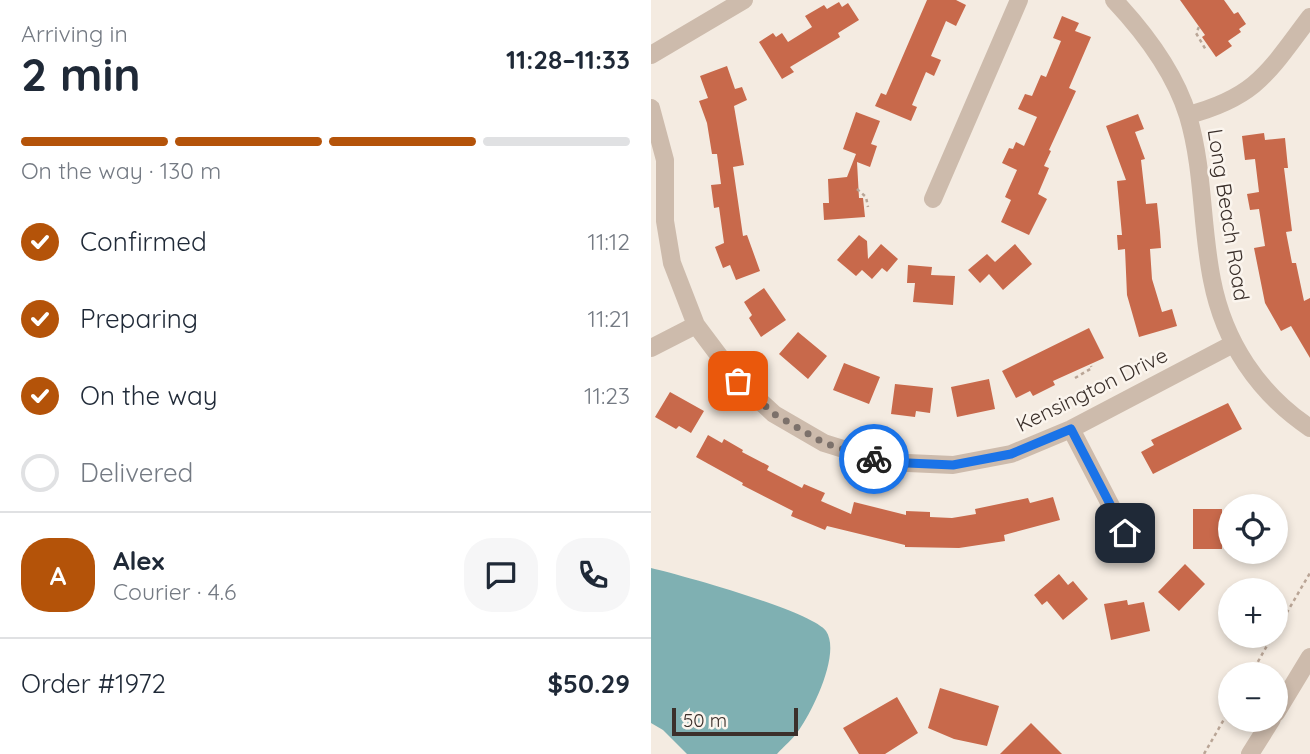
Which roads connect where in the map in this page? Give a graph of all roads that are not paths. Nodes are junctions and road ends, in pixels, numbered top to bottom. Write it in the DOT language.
graph roads {
  1 [pos="744,0"];
  2 [pos="1019,0"];
  3 [pos="1114,0"];
  4 [pos="1310,17"];
  5 [pos="651,55"];
  6 [pos="651,108"];
  7 [pos="1188,115"];
  8 [pos="933,199"];
  9 [pos="696,325"];
  10 [pos="1233,344"];
  11 [pos="651,348"];
  12 [pos="1310,428"];
  13 [pos="1071,429"];
  14 [pos="1125,533"];
  15 [pos="1310,657"];
  16 [pos="1288,693"];
  17 [pos="1264,732"];
  18 [pos="1250,754"];
  1 -- 5 [label="street"];
  2 -- 8 [label="street"];
  3 -- 7 [label="street, Long Beach Road"];
  4 -- 7 [label="street"];
  6 -- 9 [label="street, Kensington Drive"];
  7 -- 10 [label="street, Long Beach Road"];
  9 -- 11 [label="street"];
  9 -- 13 [label="street, Kensington Drive"];
  10 -- 12 [label="street, Long Beach Road"];
  10 -- 13 [label="street, Kensington Drive"];
  13 -- 14 [label="street"];
  15 -- 16 [label="street"];
  17 -- 18 [label="street"];
}
